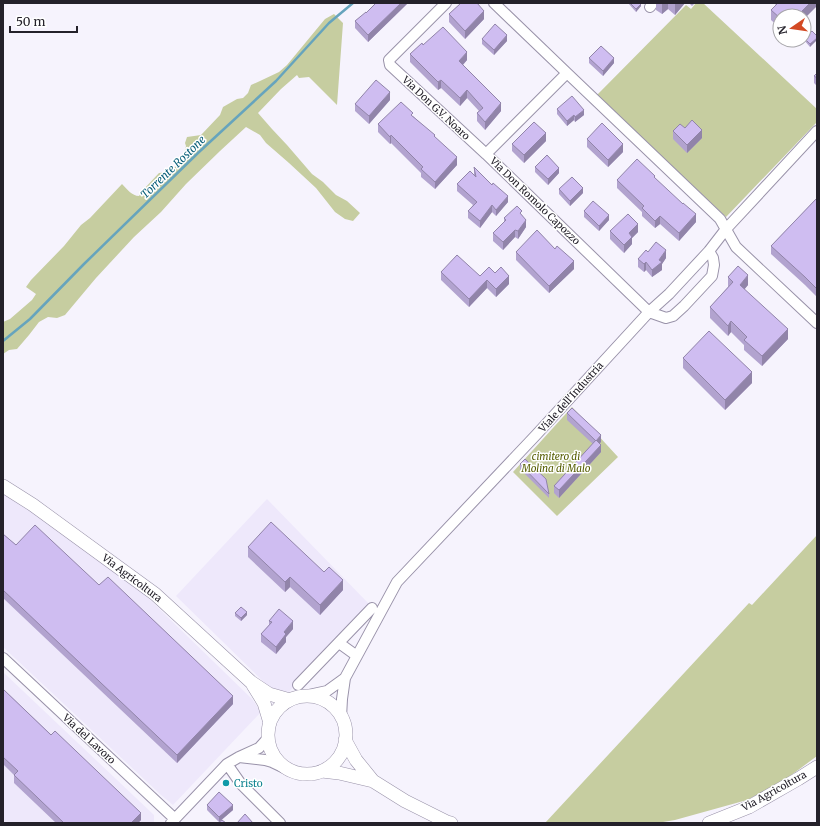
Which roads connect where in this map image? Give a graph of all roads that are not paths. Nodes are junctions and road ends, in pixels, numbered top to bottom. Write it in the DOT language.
graph roads {
  1 [pos="446,3"];
  2 [pos="494,3"];
  3 [pos="567,73"];
  4 [pos="817,131"];
  5 [pos="486,154"];
  6 [pos="726,229"];
  7 [pos="709,251"];
  8 [pos="648,312"];
  9 [pos="817,323"];
  10 [pos="3,486"];
  11 [pos="372,608"];
  12 [pos="338,643"];
  13 [pos="356,656"];
  14 [pos="3,658"];
  15 [pos="345,678"];
  16 [pos="251,682"];
  17 [pos="301,690"];
  18 [pos="290,700"];
  19 [pos="341,717"];
  20 [pos="270,723"];
  21 [pos="268,738"];
  22 [pos="345,740"];
  23 [pos="239,757"];
  24 [pos="227,764"];
  25 [pos="817,766"];
  26 [pos="322,771"];
  27 [pos="293,772"];
  28 [pos="373,781"];
  29 [pos="173,821"];
  30 [pos="280,823"];
  31 [pos="451,823"];
  32 [pos="709,823"];
  1 -- 5 [label="street, Via Don G.V. Noaro"];
  2 -- 3 [label="street"];
  3 -- 5 [label="street, Via Don Romolo Capozzo"];
  3 -- 6 [label="street"];
  4 -- 6 [label="street, Viale dell'Industria"];
  5 -- 8 [label="street, Via Don Romolo Capozzo"];
  6 -- 7 [label="street, Viale dell'Industria"];
  6 -- 9 [label="street"];
  7 -- 8 [label="street, Viale dell'Industria"];
  7 -- 8 [label="street"];
  8 -- 13 [label="street, Viale dell'Industria"];
  10 -- 16 [label="main road, Via Agricoltura"];
  11 -- 12 [label="street"];
  12 -- 13 [label="street"];
  12 -- 17 [label="street"];
  13 -- 15 [label="street, Viale dell'Industria"];
  14 -- 29 [label="street, Via del Lavoro"];
  15 -- 17 [label="street, Viale dell'Industria"];
  15 -- 19 [label="street, Viale dell'Industria"];
  16 -- 18 [label="main road, Via Agricoltura"];
  16 -- 20 [label="main road, Via Agricoltura"];
  17 -- 18 [label="main road, Viale dell'Industria"];
  17 -- 19 [label="main road, Viale dell'Industria"];
  18 -- 20 [label="main road, Viale dell'Industria"];
  19 -- 22 [label="main road, Viale dell'Industria"];
  20 -- 21 [label="main road, Viale dell'Industria"];
  21 -- 23 [label="street"];
  21 -- 27 [label="main road, Viale dell'Industria"];
  22 -- 26 [label="main road, Viale dell'Industria"];
  22 -- 28 [label="main road"];
  23 -- 24 [label="street"];
  23 -- 27 [label="street, Viale dell'Industria"];
  24 -- 29 [label="street"];
  24 -- 30 [label="street"];
  25 -- 32 [label="main road, Via Agricoltura"];
  26 -- 27 [label="main road, Viale dell'Industria"];
  26 -- 28 [label="main road"];
  28 -- 31 [label="main road"];
}
